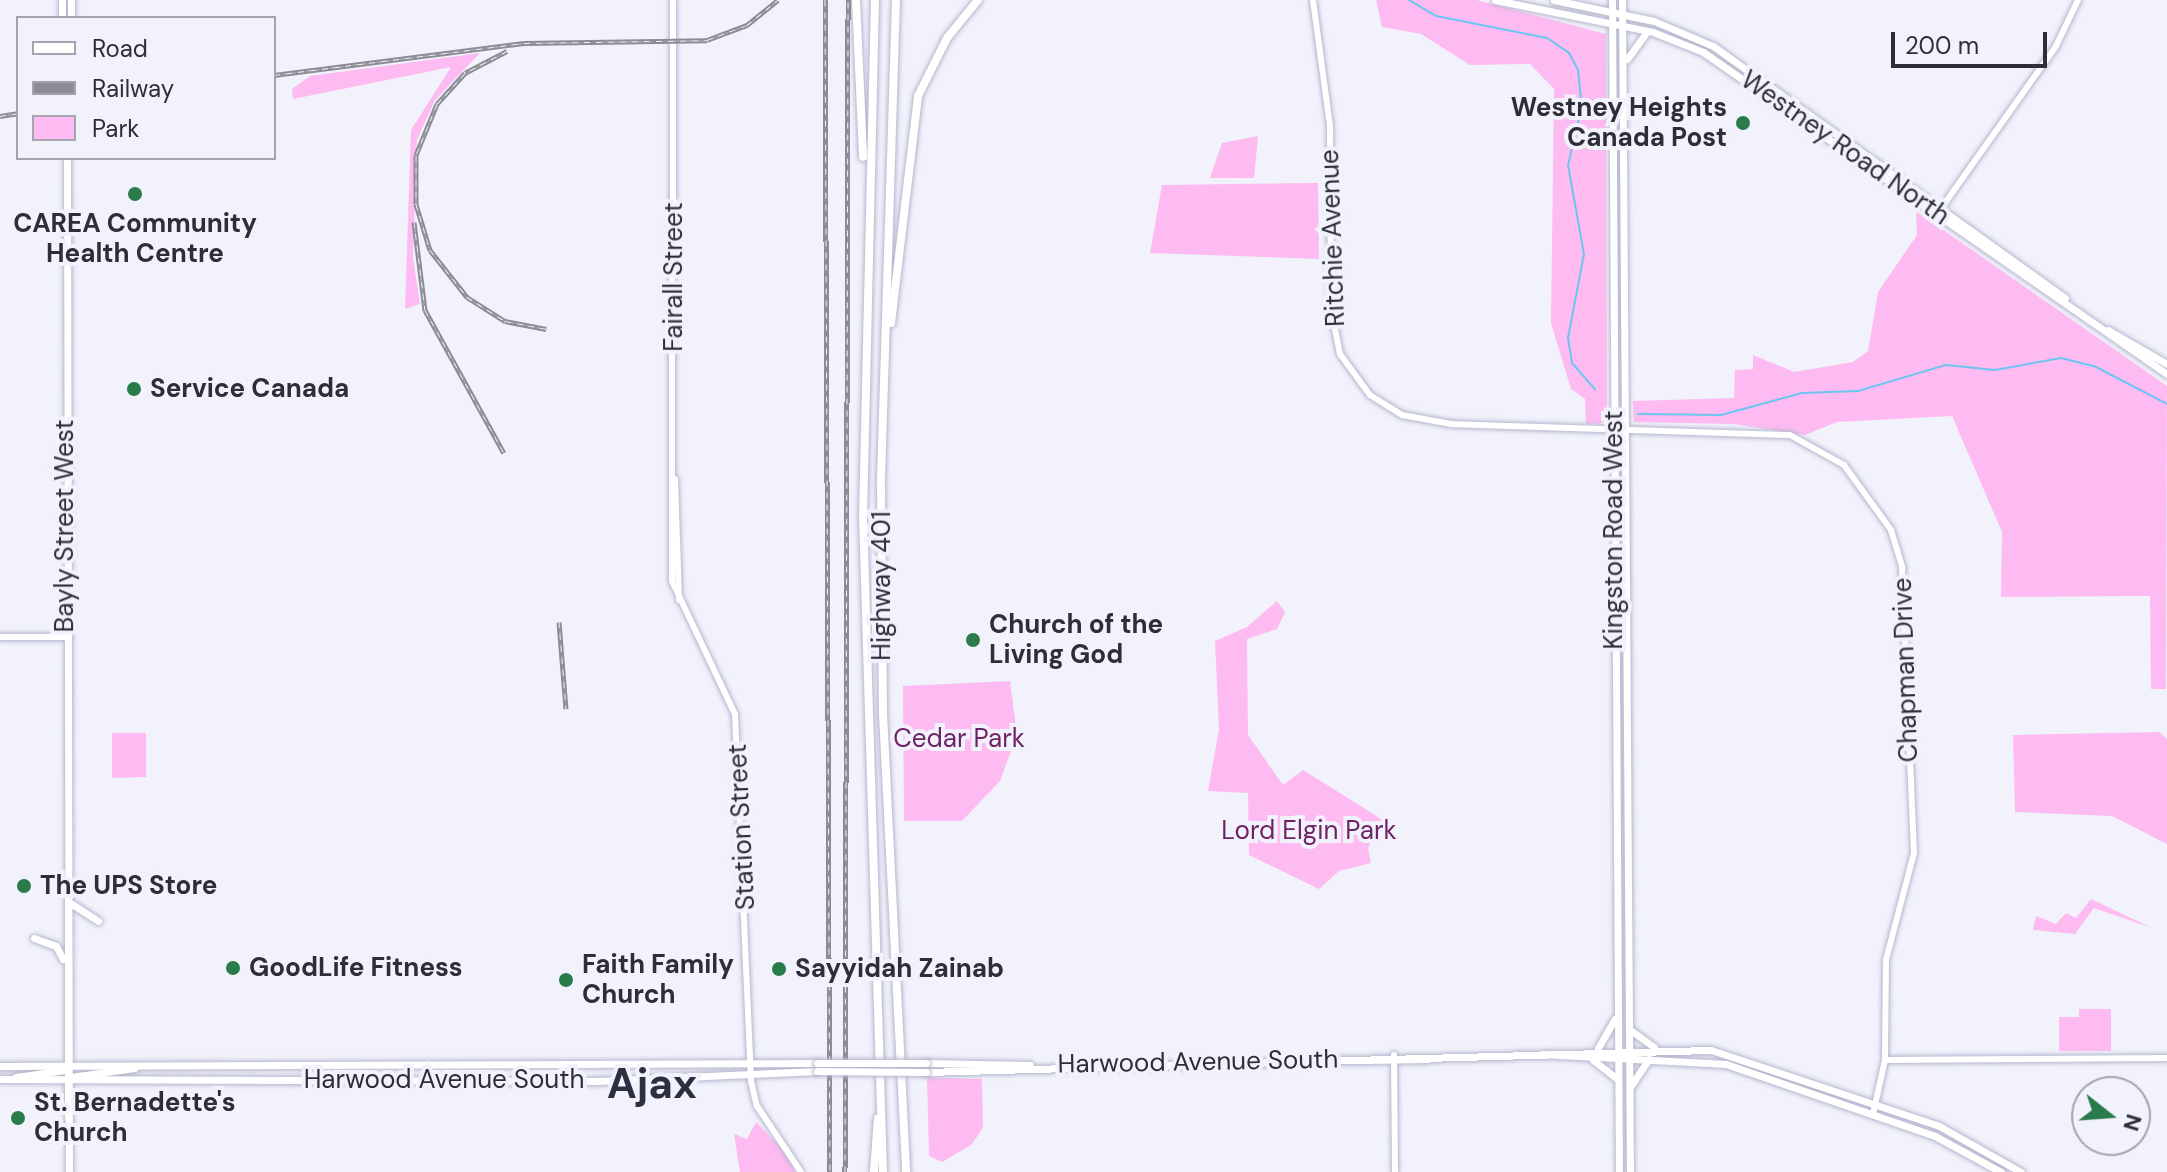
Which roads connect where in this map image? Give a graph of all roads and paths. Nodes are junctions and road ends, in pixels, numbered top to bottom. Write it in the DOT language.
graph roads {
  1 [pos="673,0"];
  2 [pos="856,0"];
  3 [pos="875,0"];
  4 [pos="896,0"];
  5 [pos="978,0"];
  6 [pos="1313,0"];
  7 [pos="1495,0"];
  8 [pos="1554,0"];
  9 [pos="1600,0"];
  10 [pos="1612,0"];
  11 [pos="1622,0"];
  12 [pos="2078,0"];
  13 [pos="1590,7"];
  14 [pos="1612,12"];
  15 [pos="1623,14"];
  16 [pos="1612,23"];
  17 [pos="1623,26"];
  18 [pos="1653,32"];
  19 [pos="1624,69"];
  20 [pos="1807,116"];
  21 [pos="67,160"];
  22 [pos="1940,210"];
  23 [pos="865,214"];
  24 [pos="2108,330"];
  25 [pos="887,335"];
  26 [pos="2167,364"];
  27 [pos="2167,374"];
  28 [pos="1613,431"];
  29 [pos="1626,432"];
  30 [pos="674,468"];
  31 [pos="671,554"];
  32 [pos="679,605"];
  33 [pos="0,637"];
  34 [pos="66,637"];
  35 [pos="68,894"];
  36 [pos="72,904"];
  37 [pos="98,921"];
  38 [pos="34,938"];
  39 [pos="64,961"];
  40 [pos="1618,1012"];
  41 [pos="1629,1028"];
  42 [pos="1594,1049"];
  43 [pos="1618,1049"];
  44 [pos="1629,1049"];
  45 [pos="1660,1049"];
  46 [pos="1542,1054"];
  47 [pos="2167,1058"];
  48 [pos="1394,1059"];
  49 [pos="1591,1059"];
  50 [pos="1618,1059"];
  51 [pos="1629,1059"];
  52 [pos="1649,1059"];
  53 [pos="1885,1060"];
  54 [pos="750,1063"];
  55 [pos="191,1064"];
  56 [pos="483,1064"];
  57 [pos="152,1065"];
  58 [pos="1030,1065"];
  59 [pos="0,1066"];
  60 [pos="66,1066"];
  61 [pos="817,1067"];
  62 [pos="750,1074"];
  63 [pos="0,1079"];
  64 [pos="10,1079"];
  65 [pos="69,1080"];
  66 [pos="189,1080"];
  67 [pos="482,1080"];
  68 [pos="1618,1082"];
  69 [pos="1629,1089"];
  70 [pos="1876,1102"];
  71 [pos="880,1105"];
  72 [pos="1873,1114"];
  73 [pos="69,1172"];
  74 [pos="801,1172"];
  75 [pos="874,1172"];
  76 [pos="883,1172"];
  77 [pos="906,1172"];
  78 [pos="1395,1172"];
  79 [pos="1619,1172"];
  80 [pos="1630,1172"];
  81 [pos="2001,1172"];
  82 [pos="2021,1172"];
  1 -- 30 [label="street, Fairall Street"];
  2 -- 23 [label="highway"];
  3 -- 23 [label="highway, Highway 401"];
  4 -- 25 [label="highway, Highway 401"];
  5 -- 25 [label="highway"];
  6 -- 28 [label="street, Ritchie Avenue"];
  7 -- 16 [label="main road, Westney Road North"];
  8 -- 13 [label="main road, Westney Road North"];
  9 -- 13 [label="main road"];
  10 -- 14 [label="main road, Kingston Road West"];
  11 -- 15 [label="main road, Kingston Road West"];
  12 -- 22 [label="street"];
  13 -- 14 [label="main road, Westney Road North"];
  14 -- 15 [label="main road, Westney Road North"];
  14 -- 16 [label="main road, Kingston Road West"];
  15 -- 17 [label="main road, Kingston Road West"];
  15 -- 20 [label="main road, Westney Road North"];
  16 -- 17 [label="main road, Westney Road North"];
  16 -- 28 [label="main road, Kingston Road West"];
  17 -- 18 [label="main road, Westney Road North"];
  17 -- 19 [label="main road, Kingston Road West"];
  18 -- 19 [label="main road"];
  18 -- 20 [label="main road, Westney Road North"];
  19 -- 29 [label="main road, Kingston Road West"];
  20 -- 22 [label="main road, Westney Road North"];
  21 -- 34 [label="main road, Bayly Street West"];
  22 -- 24 [label="main road, Westney Road North"];
  23 -- 71 [label="highway, Highway 401"];
  24 -- 26 [label="main road, Westney Road North"];
  24 -- 27 [label="main road, Westney Road North"];
  25 -- 77 [label="highway, Highway 401"];
  28 -- 29 [label="street, Ritchie Avenue"];
  28 -- 40 [label="main road, Kingston Road West"];
  29 -- 41 [label="main road, Kingston Road West"];
  29 -- 53 [label="street, Chapman Drive"];
  30 -- 31 [label="street, Fairall Street"];
  30 -- 32 [label="street, Station Street"];
  31 -- 32 [label="street, Station Street"];
  32 -- 54 [label="street, Station Street"];
  33 -- 34 [label="street"];
  34 -- 35 [label="main road, Bayly Street West"];
  35 -- 36 [label="main road, Bayly Street West"];
  35 -- 39 [label="main road, Bayly Street West"];
  36 -- 37 [label="main road"];
  36 -- 60 [label="main road, Bayly Street West"];
  38 -- 39 [label="main road"];
  39 -- 60 [label="main road, Bayly Street West"];
  40 -- 42 [label="main road"];
  40 -- 43 [label="main road, Kingston Road West"];
  41 -- 44 [label="main road, Kingston Road West"];
  41 -- 45 [label="main road"];
  42 -- 43 [label="main road, Harwood Avenue South"];
  42 -- 46 [label="main road, Harwood Avenue South"];
  43 -- 44 [label="main road, Harwood Avenue South"];
  43 -- 50 [label="main road, Kingston Road West"];
  44 -- 45 [label="main road, Harwood Avenue South"];
  44 -- 51 [label="main road, Kingston Road West"];
  45 -- 70 [label="main road, Harwood Avenue South"];
  46 -- 48 [label="main road, Harwood Avenue South"];
  46 -- 49 [label="main road, Harwood Avenue South"];
  47 -- 53 [label="street"];
  48 -- 58 [label="main road, Harwood Avenue South"];
  48 -- 78 [label="street"];
  49 -- 50 [label="main road, Harwood Avenue South"];
  49 -- 68 [label="main road"];
  50 -- 51 [label="main road, Harwood Avenue South"];
  50 -- 68 [label="main road, Kingston Road West"];
  51 -- 52 [label="main road, Harwood Avenue South"];
  51 -- 69 [label="main road, Kingston Road West"];
  52 -- 69 [label="main road"];
  52 -- 72 [label="main road, Harwood Avenue South"];
  53 -- 70 [label="street, Chapman Drive"];
  54 -- 56 [label="main road, Harwood Avenue South"];
  54 -- 61 [label="main road, Harwood Avenue South"];
  54 -- 62 [label="street, Station Street"];
  55 -- 56 [label="main road, Harwood Avenue South"];
  55 -- 57 [label="main road, Harwood Avenue South"];
  55 -- 66 [label="main road"];
  56 -- 67 [label="main road"];
  57 -- 60 [label="main road, Harwood Avenue South"];
  57 -- 65 [label="main road"];
  58 -- 61 [label="main road, Harwood Avenue South, bridge"];
  58 -- 61 [label="main road, Harwood Avenue South, bridge"];
  59 -- 60 [label="main road, Harwood Avenue South"];
  60 -- 64 [label="main road"];
  60 -- 65 [label="main road"];
  61 -- 62 [label="main road, Harwood Avenue South"];
  62 -- 67 [label="main road, Harwood Avenue South"];
  62 -- 74 [label="street, Station Street"];
  63 -- 64 [label="main road, Harwood Avenue South"];
  64 -- 65 [label="main road, Harwood Avenue South"];
  65 -- 66 [label="main road, Harwood Avenue South"];
  65 -- 73 [label="main road"];
  66 -- 67 [label="main road, Harwood Avenue South"];
  68 -- 79 [label="main road, Kingston Road West"];
  69 -- 80 [label="main road, Kingston Road West"];
  70 -- 72 [label="street, Chapman Drive"];
  70 -- 82 [label="main road, Harwood Avenue South"];
  71 -- 75 [label="highway"];
  71 -- 76 [label="highway, Highway 401"];
  72 -- 81 [label="main road, Harwood Avenue South"];
}
